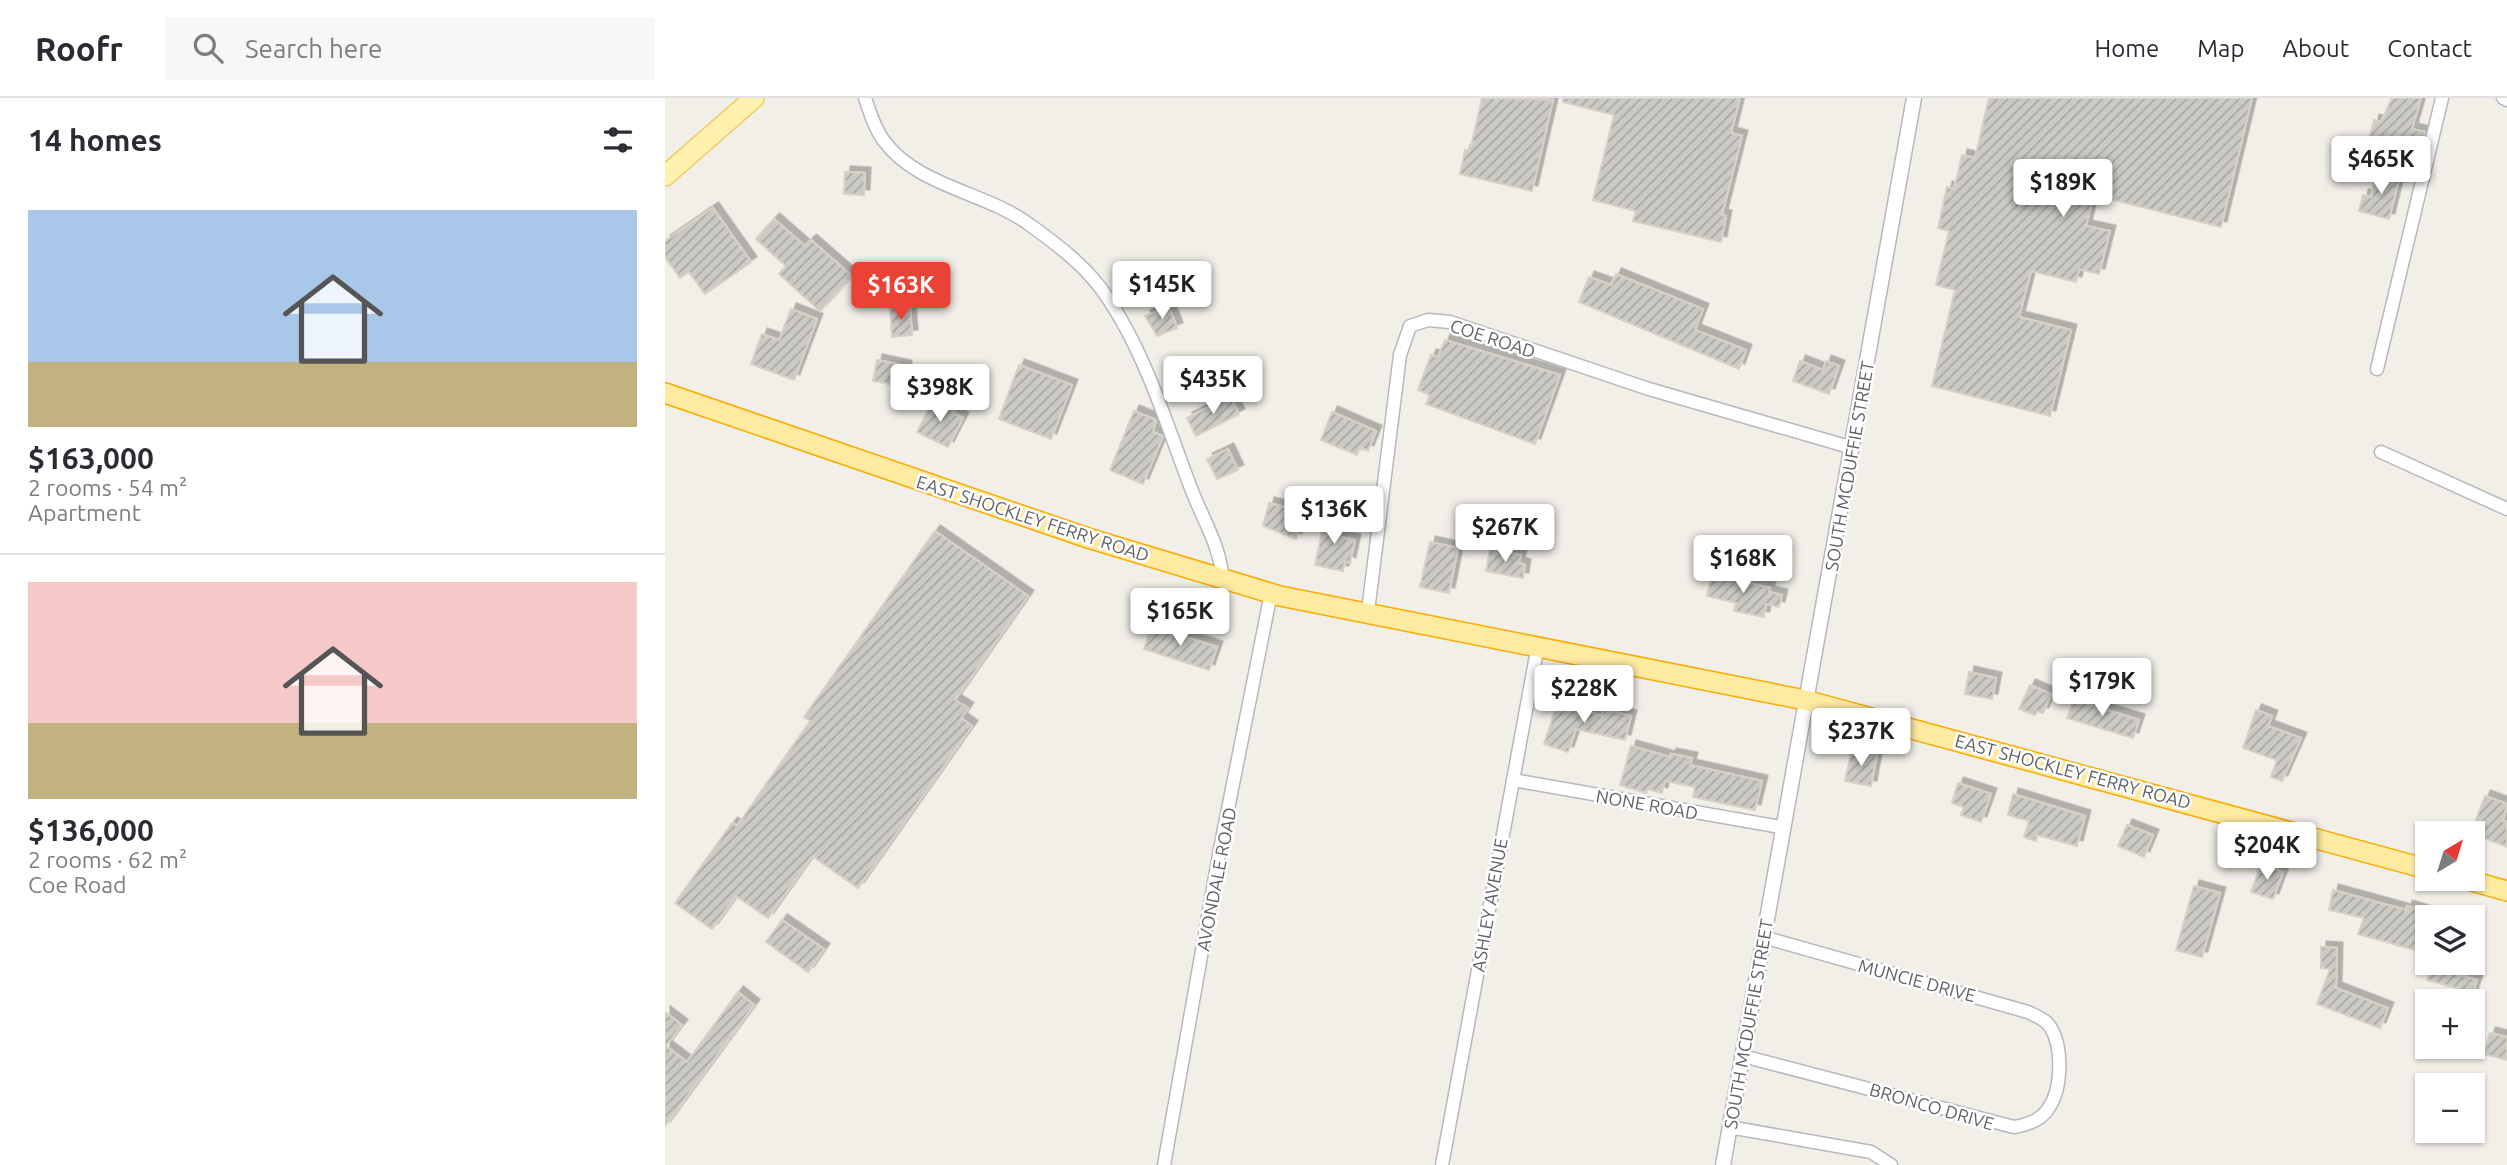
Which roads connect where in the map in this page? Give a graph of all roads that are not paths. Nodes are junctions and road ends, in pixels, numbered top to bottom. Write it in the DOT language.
graph roads {
  1 [pos="754,98"];
  2 [pos="865,98"];
  3 [pos="1914,98"];
  4 [pos="2442,98"];
  5 [pos="665,176"];
  6 [pos="2377,369"];
  7 [pos="665,393"];
  8 [pos="1853,448"];
  9 [pos="2381,452"];
  10 [pos="2507,509"];
  11 [pos="1223,580"];
  12 [pos="1271,593"];
  13 [pos="1367,611"];
  14 [pos="1538,645"];
  15 [pos="1805,700"];
  16 [pos="1513,780"];
  17 [pos="1781,827"];
  18 [pos="2415,866"];
  19 [pos="2485,885"];
  20 [pos="2507,891"];
  21 [pos="1763,937"];
  22 [pos="2057,1041"];
  23 [pos="1743,1056"];
  24 [pos="1730,1127"];
  25 [pos="1164,1165"];
  26 [pos="1442,1165"];
  27 [pos="1723,1165"];
  28 [pos="1891,1165"];
  1 -- 5 [label="main road"];
  2 -- 11 [label="street"];
  3 -- 8 [label="street, SOUTH MCDUFFIE STREET"];
  4 -- 6 [label="street"];
  7 -- 11 [label="highway, EAST SHOCKLEY FERRY ROAD"];
  8 -- 13 [label="street, COE ROAD"];
  8 -- 15 [label="street, SOUTH MCDUFFIE STREET"];
  9 -- 10 [label="street"];
  11 -- 12 [label="highway, EAST SHOCKLEY FERRY ROAD"];
  12 -- 13 [label="highway, EAST SHOCKLEY FERRY ROAD"];
  12 -- 25 [label="street, AVONDALE ROAD"];
  13 -- 14 [label="highway, EAST SHOCKLEY FERRY ROAD"];
  14 -- 15 [label="highway, EAST SHOCKLEY FERRY ROAD"];
  14 -- 16 [label="street, ASHLEY AVENUE"];
  15 -- 17 [label="street, SOUTH MCDUFFIE STREET"];
  15 -- 18 [label="highway, EAST SHOCKLEY FERRY ROAD"];
  16 -- 17 [label="street, NONE ROAD"];
  16 -- 26 [label="street, ASHLEY AVENUE"];
  17 -- 21 [label="street, SOUTH MCDUFFIE STREET"];
  19 -- 20 [label="highway"];
  21 -- 22 [label="street, MUNCIE DRIVE"];
  21 -- 23 [label="street, SOUTH MCDUFFIE STREET"];
  22 -- 23 [label="street, BRONCO DRIVE"];
  23 -- 24 [label="street, SOUTH MCDUFFIE STREET"];
  24 -- 27 [label="street, SOUTH MCDUFFIE STREET"];
  24 -- 28 [label="street"];
}
